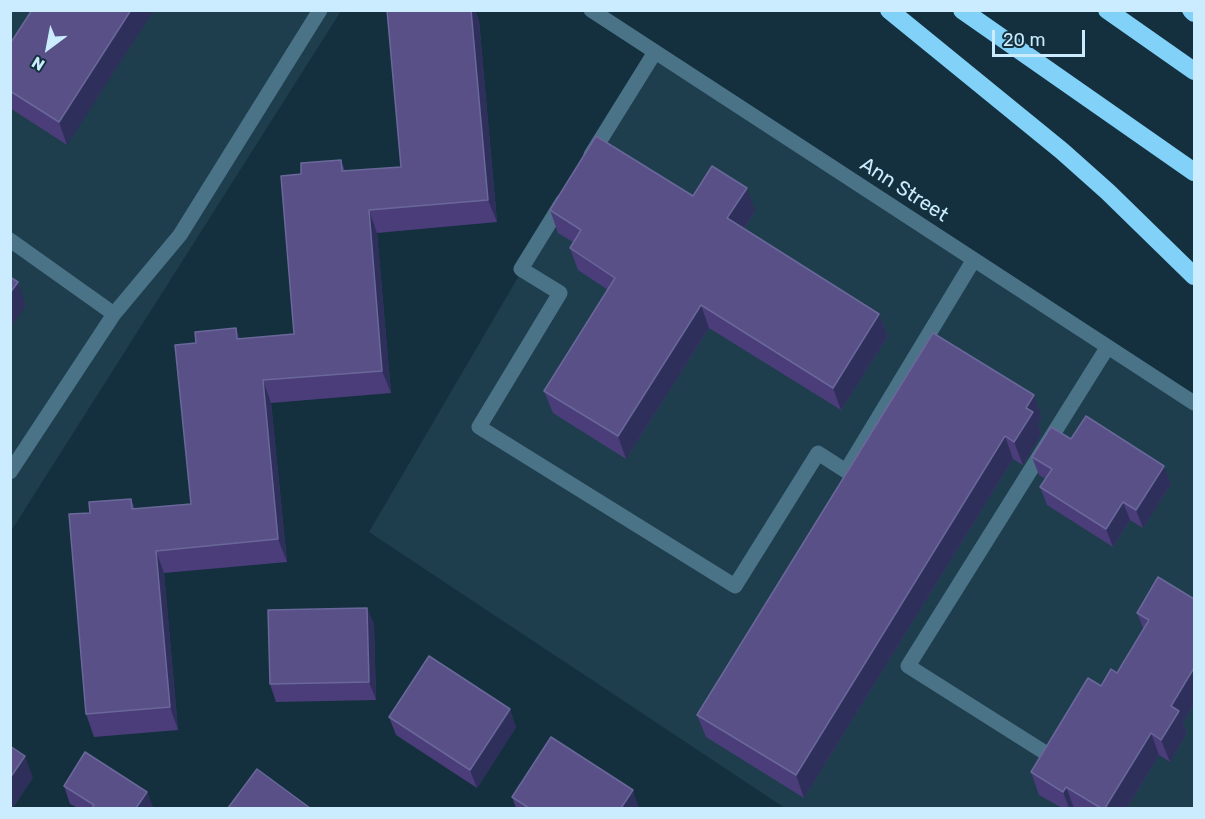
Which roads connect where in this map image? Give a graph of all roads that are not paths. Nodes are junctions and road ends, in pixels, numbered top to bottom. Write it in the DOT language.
graph roads {
  1 [pos="320,10"];
  2 [pos="591,10"];
  3 [pos="889,10"];
  4 [pos="962,10"];
  5 [pos="1107,10"];
  6 [pos="655,52"];
  7 [pos="1194,71"];
  8 [pos="581,171"];
  9 [pos="1194,172"];
  10 [pos="569,191"];
  11 [pos="10,240"];
  12 [pos="973,261"];
  13 [pos="1194,276"];
  14 [pos="114,314"];
  15 [pos="1107,348"];
  16 [pos="1194,403"];
  17 [pos="10,472"];
  18 [pos="1044,752"];
  1 -- 14 [label="street"];
  2 -- 6 [label="street, Ann Street"];
  3 -- 13 [label="highway"];
  4 -- 9 [label="highway"];
  5 -- 7 [label="highway"];
  6 -- 8 [label="street"];
  6 -- 12 [label="street, Ann Street"];
  10 -- 12 [label="street"];
  11 -- 14 [label="street"];
  12 -- 15 [label="street, Ann Street"];
  14 -- 17 [label="street"];
  15 -- 16 [label="street, Ann Street"];
  15 -- 18 [label="street"];
}
